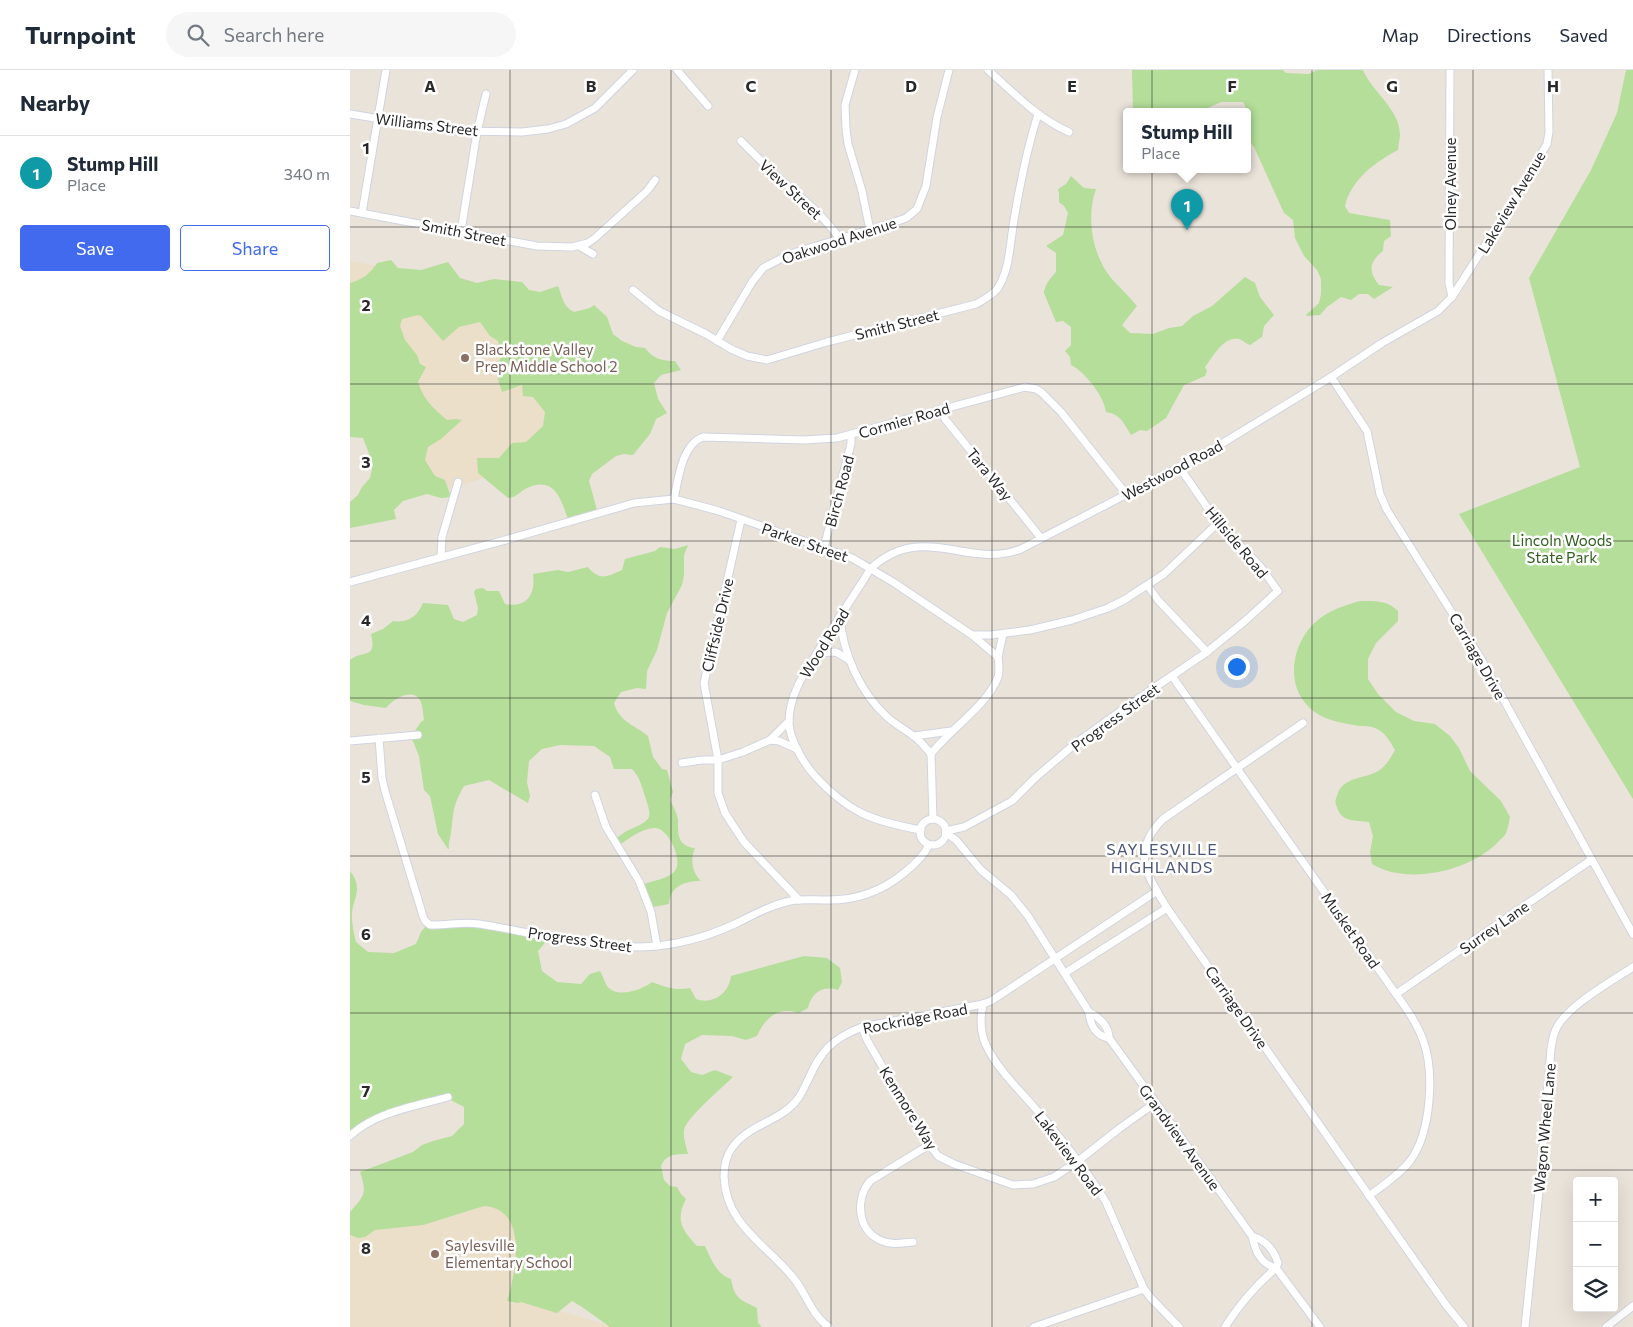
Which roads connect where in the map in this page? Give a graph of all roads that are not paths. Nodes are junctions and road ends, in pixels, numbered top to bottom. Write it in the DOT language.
graph roads {
  1 [pos="386,70"];
  2 [pos="633,70"];
  3 [pos="677,70"];
  4 [pos="855,70"];
  5 [pos="949,70"];
  6 [pos="988,70"];
  7 [pos="1450,70"];
  8 [pos="1548,70"];
  9 [pos="486,94"];
  10 [pos="708,106"];
  11 [pos="350,114"];
  12 [pos="1038,114"];
  13 [pos="377,118"];
  14 [pos="477,132"];
  15 [pos="1069,132"];
  16 [pos="741,141"];
  17 [pos="655,180"];
  18 [pos="350,211"];
  19 [pos="362,213"];
  20 [pos="870,230"];
  21 [pos="461,231"];
  22 [pos="840,239"];
  23 [pos="579,246"];
  24 [pos="593,254"];
  25 [pos="632,290"];
  26 [pos="1452,297"];
  27 [pos="718,340"];
  28 [pos="1331,377"];
  29 [pos="940,409"];
  30 [pos="851,434"];
  31 [pos="1180,468"];
  32 [pos="458,482"];
  33 [pos="1127,494"];
  34 [pos="674,499"];
  35 [pos="741,520"];
  36 [pos="1218,523"];
  37 [pos="1041,538"];
  38 [pos="824,547"];
  39 [pos="441,557"];
  40 [pos="870,569"];
  41 [pos="350,582"];
  42 [pos="1148,586"];
  43 [pos="1278,591"];
  44 [pos="840,617"];
  45 [pos="1003,634"];
  46 [pos="972,635"];
  47 [pos="1207,652"];
  48 [pos="817,653"];
  49 [pos="998,657"];
  50 [pos="849,660"];
  51 [pos="1172,676"];
  52 [pos="788,722"];
  53 [pos="1304,723"];
  54 [pos="951,731"];
  55 [pos="418,735"];
  56 [pos="914,736"];
  57 [pos="379,738"];
  58 [pos="770,740"];
  59 [pos="350,741"];
  60 [pos="797,749"];
  61 [pos="931,754"];
  62 [pos="718,760"];
  63 [pos="682,763"];
  64 [pos="1238,770"];
  65 [pos="595,795"];
  66 [pos="933,819"];
  67 [pos="921,830"];
  68 [pos="946,832"];
  69 [pos="929,845"];
  70 [pos="1591,860"];
  71 [pos="1157,891"];
  72 [pos="799,900"];
  73 [pos="1167,908"];
  74 [pos="1633,934"];
  75 [pos="657,946"];
  76 [pos="1056,958"];
  77 [pos="1633,967"];
  78 [pos="1065,972"];
  79 [pos="1396,994"];
  80 [pos="983,1004"];
  81 [pos="862,1027"];
  82 [pos="448,1097"];
  83 [pos="1155,1103"];
  84 [pos="350,1136"];
  85 [pos="929,1145"];
  86 [pos="1078,1161"];
  87 [pos="1369,1196"];
  88 [pos="1252,1236"];
  89 [pos="913,1242"];
  90 [pos="1276,1268"];
  91 [pos="1144,1289"];
  92 [pos="1633,1306"];
  93 [pos="829,1327"];
  94 [pos="1034,1327"];
  95 [pos="1178,1327"];
  96 [pos="1225,1327"];
  97 [pos="1320,1327"];
  98 [pos="1464,1327"];
  99 [pos="1524,1327"];
  100 [pos="1606,1327"];
  1 -- 13 [label="street"];
  2 -- 14 [label="street, Williams Street"];
  3 -- 10 [label="street"];
  4 -- 20 [label="street"];
  5 -- 20 [label="street, Oakwood Avenue"];
  6 -- 12 [label="street"];
  7 -- 26 [label="street, Olney Avenue"];
  8 -- 26 [label="street, Lakeview Avenue"];
  9 -- 14 [label="street"];
  11 -- 13 [label="street, Williams Street"];
  12 -- 15 [label="street"];
  12 -- 27 [label="street, Smith Street"];
  13 -- 14 [label="street, Williams Street"];
  13 -- 19 [label="street"];
  14 -- 21 [label="street"];
  16 -- 22 [label="street, View Street"];
  17 -- 23 [label="street"];
  18 -- 19 [label="street, Smith Street"];
  19 -- 21 [label="street, Smith Street"];
  20 -- 22 [label="street, Oakwood Avenue"];
  21 -- 23 [label="street, Smith Street"];
  22 -- 27 [label="street, Oakwood Avenue"];
  23 -- 24 [label="street"];
  25 -- 27 [label="street, Smith Street"];
  26 -- 28 [label="street, Westwood Road"];
  28 -- 31 [label="street, Westwood Road"];
  28 -- 70 [label="street, Carriage Drive"];
  29 -- 30 [label="street, Cormier Road"];
  29 -- 33 [label="street, Cormier Road"];
  29 -- 37 [label="street, Tara Way"];
  30 -- 34 [label="street, Cormier Road"];
  30 -- 38 [label="street, Birch Road"];
  31 -- 33 [label="street, Westwood Road"];
  31 -- 36 [label="street, Hillside Road"];
  32 -- 39 [label="street"];
  33 -- 37 [label="street, Westwood Road"];
  34 -- 35 [label="street, Parker Street"];
  34 -- 39 [label="street, Parker Street"];
  35 -- 38 [label="street, Parker Street"];
  35 -- 62 [label="street, Cliffside Drive"];
  36 -- 42 [label="street"];
  36 -- 43 [label="street, Hillside Road"];
  37 -- 40 [label="street, Westwood Road"];
  38 -- 40 [label="street, Parker Street"];
  39 -- 41 [label="street, Parker Street"];
  40 -- 44 [label="street, Wood Road"];
  40 -- 46 [label="street, Parker Street"];
  42 -- 45 [label="street"];
  42 -- 47 [label="street"];
  43 -- 47 [label="street, Progress Street"];
  44 -- 48 [label="street, Wood Road"];
  44 -- 50 [label="street"];
  45 -- 46 [label="street"];
  45 -- 49 [label="street"];
  46 -- 49 [label="street, Parker Street"];
  47 -- 51 [label="street, Progress Street"];
  48 -- 50 [label="street"];
  48 -- 52 [label="street, Wood Road"];
  49 -- 54 [label="street"];
  50 -- 56 [label="street"];
  51 -- 64 [label="street, Musket Road"];
  51 -- 68 [label="street, Progress Street"];
  52 -- 58 [label="street"];
  52 -- 60 [label="street"];
  53 -- 64 [label="street, Carriage Drive"];
  54 -- 56 [label="street"];
  54 -- 61 [label="street"];
  55 -- 57 [label="street"];
  56 -- 61 [label="street"];
  57 -- 59 [label="street"];
  57 -- 75 [label="street, Progress Street"];
  58 -- 60 [label="street"];
  58 -- 62 [label="street"];
  60 -- 67 [label="street"];
  61 -- 66 [label="street"];
  62 -- 63 [label="street"];
  62 -- 72 [label="street, Cliffside Drive"];
  64 -- 71 [label="street, Carriage Drive"];
  64 -- 79 [label="street, Musket Road"];
  65 -- 75 [label="street"];
  66 -- 67 [label="street"];
  66 -- 68 [label="street"];
  67 -- 69 [label="street"];
  68 -- 69 [label="street"];
  68 -- 76 [label="street, Grandview Avenue"];
  69 -- 72 [label="street, Progress Street"];
  70 -- 74 [label="street, Carriage Drive"];
  70 -- 79 [label="street, Surrey Lane"];
  71 -- 73 [label="street, Carriage Drive"];
  71 -- 76 [label="street, Rockridge Road"];
  72 -- 75 [label="street, Progress Street"];
  73 -- 78 [label="street"];
  73 -- 87 [label="street, Carriage Drive"];
  76 -- 78 [label="street, Grandview Avenue"];
  76 -- 80 [label="street, Rockridge Road"];
  77 -- 99 [label="street, Wagon Wheel Lane"];
  78 -- 83 [label="street, Grandview Avenue"];
  79 -- 87 [label="street, Musket Road"];
  80 -- 81 [label="street, Rockridge Road"];
  80 -- 86 [label="street, Lakeview Road"];
  81 -- 85 [label="street, Kenmore Way"];
  81 -- 93 [label="street, Rockridge Road"];
  82 -- 84 [label="street"];
  83 -- 86 [label="street, Kenmore Way"];
  83 -- 88 [label="street, Grandview Avenue"];
  85 -- 86 [label="street, Kenmore Way"];
  85 -- 89 [label="street"];
  86 -- 91 [label="street, Lakeview Road"];
  87 -- 98 [label="street, Carriage Drive"];
  88 -- 90 [label="street, Grandview Avenue"];
  88 -- 90 [label="street, Grandview Avenue"];
  90 -- 96 [label="street"];
  90 -- 97 [label="street, Grandview Avenue"];
  91 -- 94 [label="street"];
  91 -- 95 [label="street, Lakeview Road"];
  92 -- 100 [label="street"];
}
